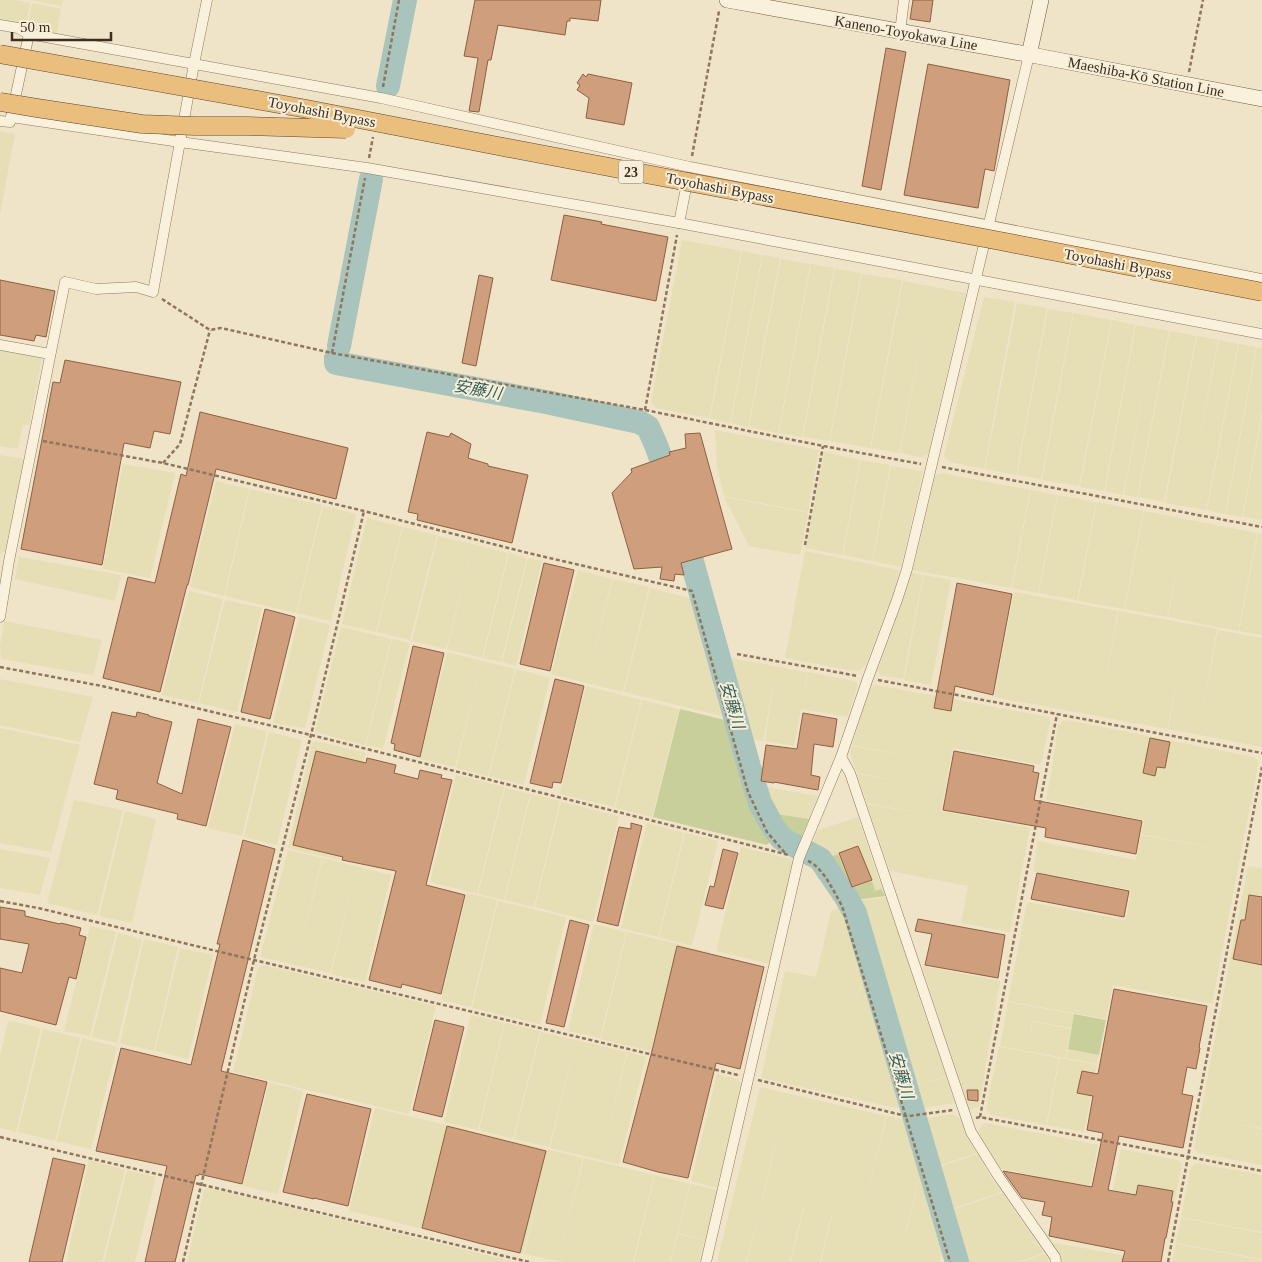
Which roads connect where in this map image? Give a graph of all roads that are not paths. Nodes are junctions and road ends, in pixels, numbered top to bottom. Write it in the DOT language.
graph roads {
  1 [pos="207,0"];
  2 [pos="904,0"];
  3 [pos="1041,0"];
  4 [pos="724,5"];
  5 [pos="0,26"];
  6 [pos="900,32"];
  7 [pos="29,34"];
  8 [pos="0,42"];
  9 [pos="0,54"];
  10 [pos="1029,55"];
  11 [pos="0,64"];
  12 [pos="194,64"];
  13 [pos="1262,99"];
  14 [pos="0,102"];
  15 [pos="11,117"];
  16 [pos="0,121"];
  17 [pos="349,123"];
  18 [pos="180,142"];
  19 [pos="690,167"];
  20 [pos="679,223"];
  21 [pos="988,225"];
  22 [pos="976,279"];
  23 [pos="1262,279"];
  24 [pos="1262,292"];
  25 [pos="1262,301"];
  26 [pos="1262,334"];
  27 [pos="0,345"];
  28 [pos="50,354"];
  29 [pos="0,617"];
  30 [pos="841,757"];
  31 [pos="706,1262"];
  32 [pos="1056,1262"];
  1 -- 12 [label="street"];
  2 -- 6 [label="street"];
  3 -- 10 [label="main road"];
  4 -- 6 [label="main road, Kaneno-Toyokawa Line"];
  5 -- 7 [label="street"];
  6 -- 10 [label="main road, Kaneno-Toyokawa Line"];
  7 -- 12 [label="street"];
  7 -- 15 [label="street"];
  8 -- 17 [label="highway, bridge"];
  9 -- 17 [label="highway, Toyohashi Bypass / 23, bridge"];
  10 -- 13 [label="main road, Maeshiba-Kō Station Line"];
  10 -- 21 [label="street"];
  11 -- 17 [label="highway, Toyohashi Bypass / 23, bridge"];
  12 -- 18 [label="street"];
  12 -- 19 [label="street"];
  14 -- 17 [label="highway, bridge"];
  15 -- 16 [label="street"];
  15 -- 18 [label="street"];
  17 -- 24 [label="highway, Toyohashi Bypass / 23, bridge"];
  17 -- 25 [label="highway, Toyohashi Bypass / 23"];
  18 -- 20 [label="street"];
  18 -- 28 [label="street"];
  19 -- 20 [label="street"];
  19 -- 21 [label="street"];
  20 -- 22 [label="street"];
  21 -- 22 [label="street"];
  21 -- 23 [label="street"];
  22 -- 26 [label="street"];
  22 -- 30 [label="street"];
  27 -- 28 [label="street"];
  28 -- 29 [label="street"];
  30 -- 31 [label="street"];
  30 -- 32 [label="street"];
}
